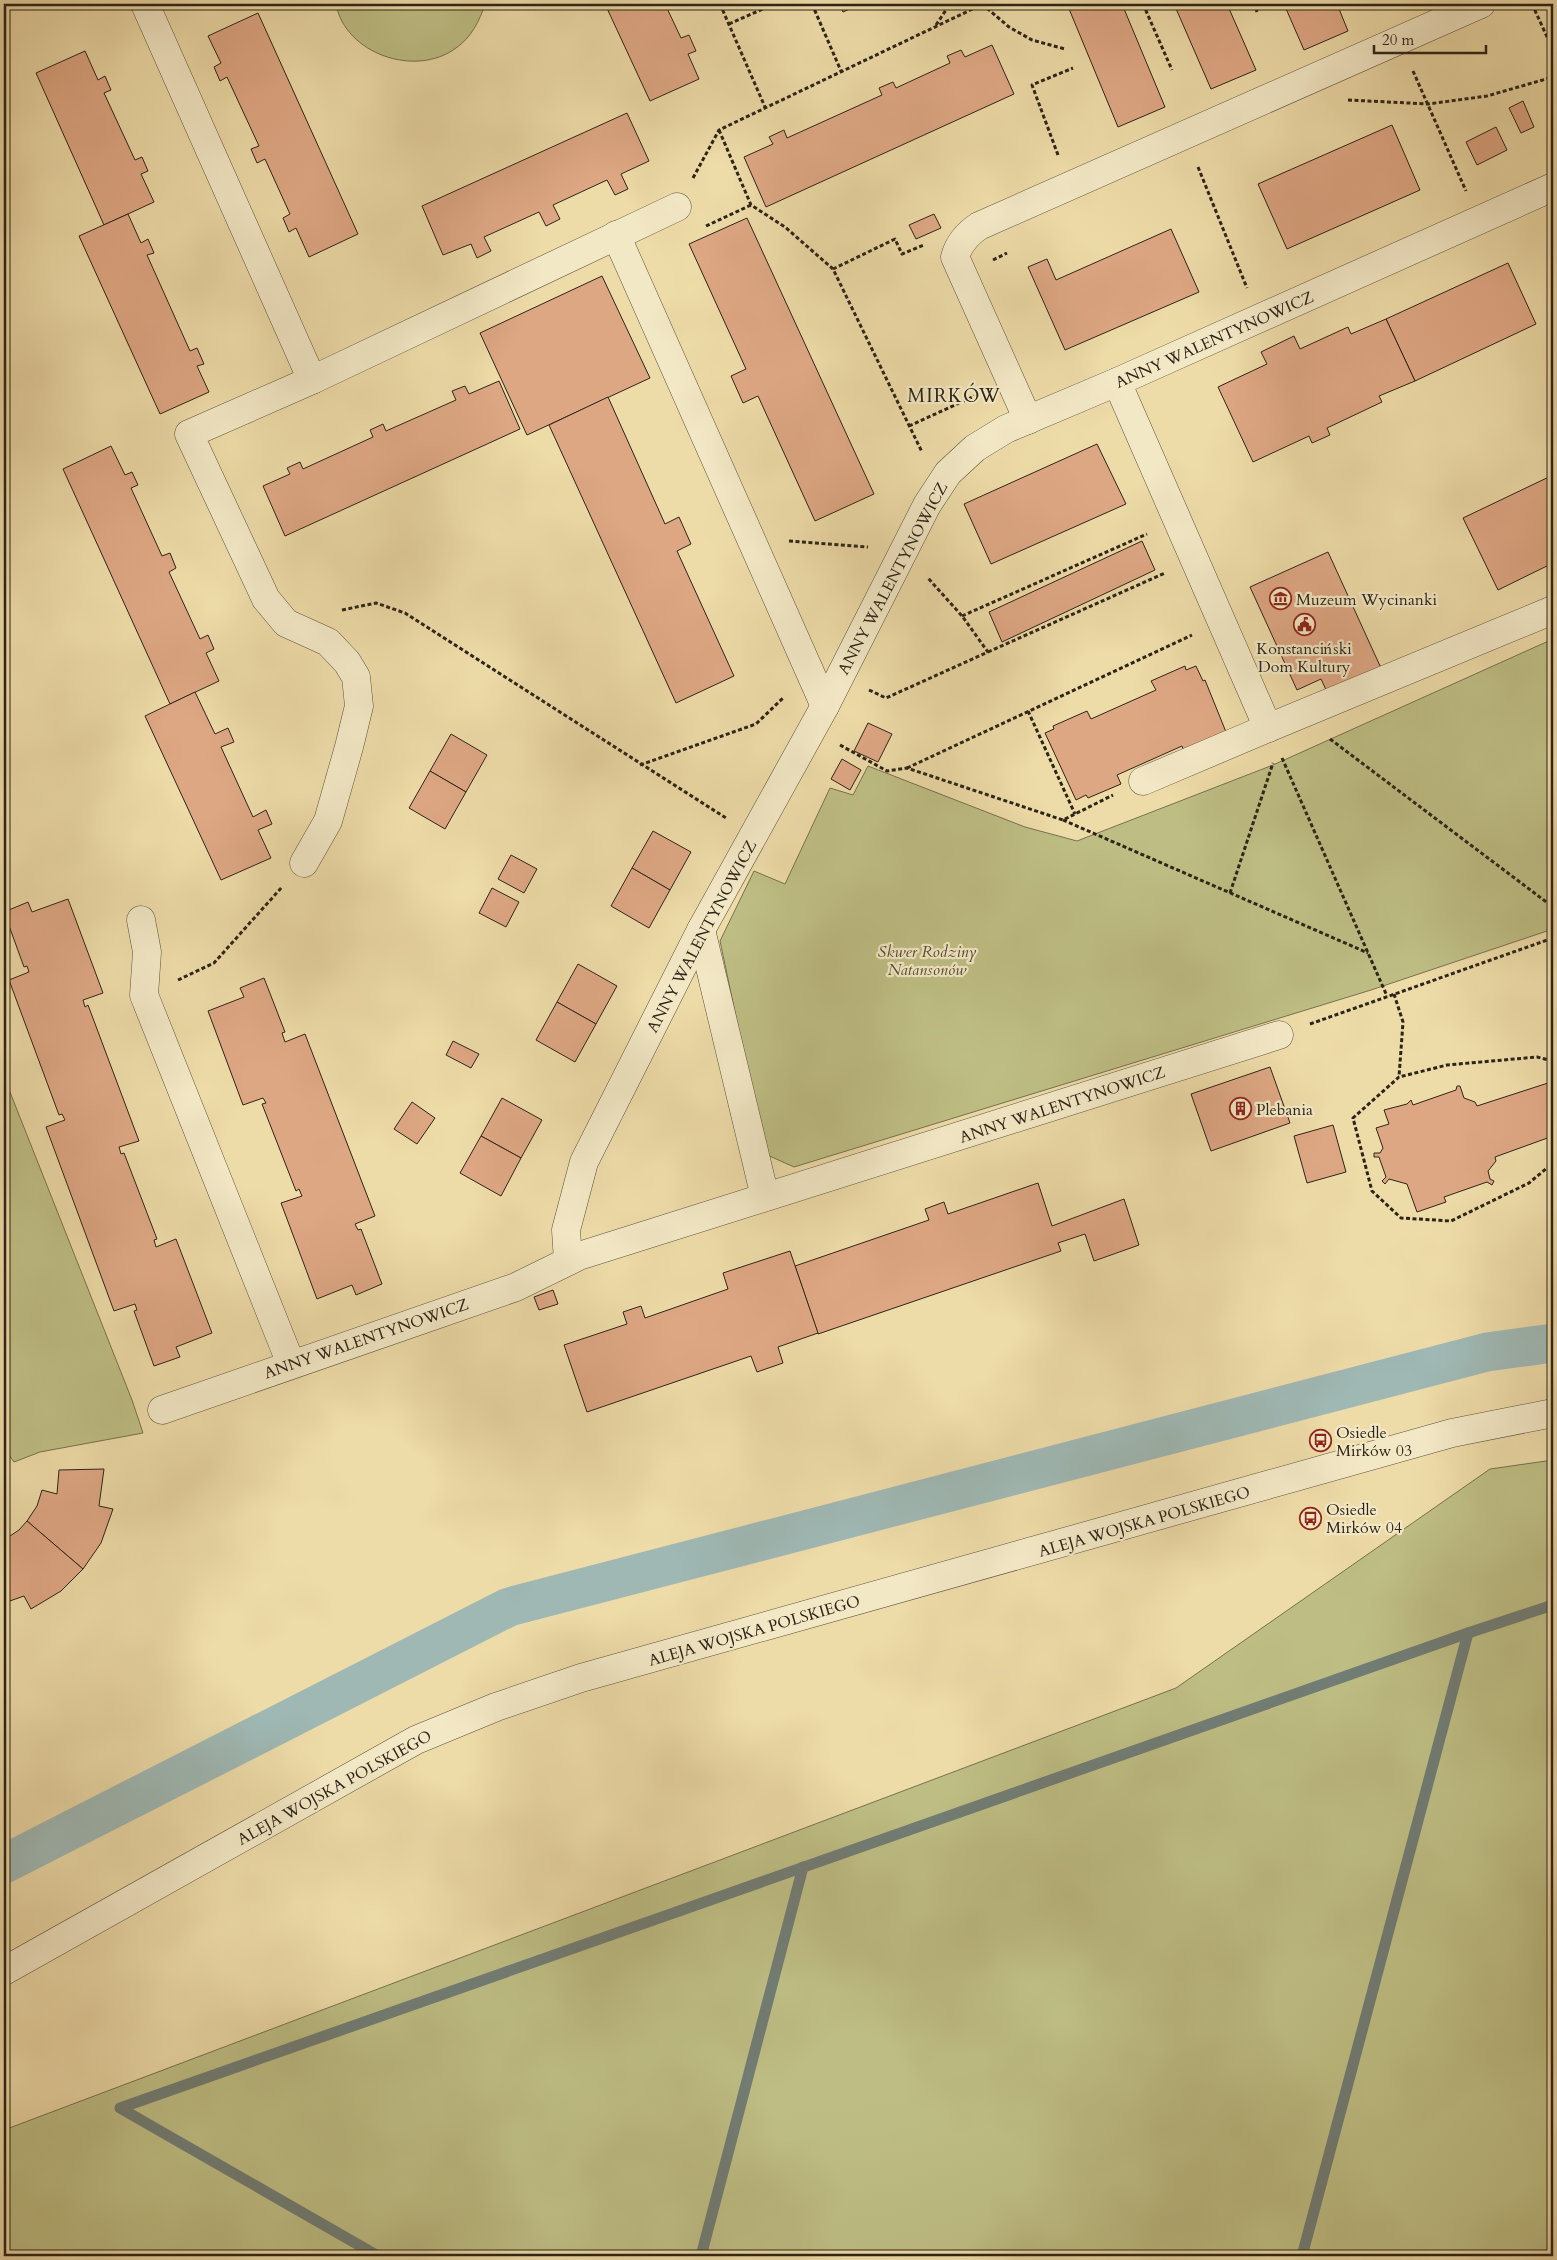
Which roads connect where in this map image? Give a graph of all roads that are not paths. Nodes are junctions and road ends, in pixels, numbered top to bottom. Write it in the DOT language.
graph roads {
  1 [pos="145,4"];
  2 [pos="1481,4"];
  3 [pos="1553,186"];
  4 [pos="677,206"];
  5 [pos="616,235"];
  6 [pos="312,380"];
  7 [pos="1117,382"];
  8 [pos="1028,420"];
  9 [pos="1553,610"];
  10 [pos="825,706"];
  11 [pos="1273,739"];
  12 [pos="1142,781"];
  13 [pos="304,863"];
  14 [pos="141,920"];
  15 [pos="701,930"];
  16 [pos="1279,1035"];
  17 [pos="765,1197"];
  18 [pos="568,1261"];
  19 [pos="291,1364"];
  20 [pos="162,1410"];
  21 [pos="1553,1413"];
  22 [pos="4,1971"];
  1 -- 6 [label="street"];
  2 -- 8 [label="street"];
  3 -- 7 [label="street, ANNY WALENTYNOWICZ"];
  4 -- 5 [label="street"];
  5 -- 6 [label="street"];
  5 -- 10 [label="street"];
  6 -- 13 [label="street"];
  7 -- 8 [label="street, ANNY WALENTYNOWICZ"];
  7 -- 11 [label="street"];
  8 -- 10 [label="street, ANNY WALENTYNOWICZ"];
  9 -- 11 [label="street"];
  10 -- 15 [label="street, ANNY WALENTYNOWICZ"];
  11 -- 12 [label="street"];
  14 -- 19 [label="street"];
  15 -- 17 [label="street"];
  15 -- 18 [label="street, ANNY WALENTYNOWICZ"];
  16 -- 17 [label="street, ANNY WALENTYNOWICZ"];
  17 -- 18 [label="street, ANNY WALENTYNOWICZ"];
  18 -- 19 [label="street, ANNY WALENTYNOWICZ"];
  19 -- 20 [label="street, ANNY WALENTYNOWICZ"];
  21 -- 22 [label="street, ALEJA WOJSKA POLSKIEGO"];
}
